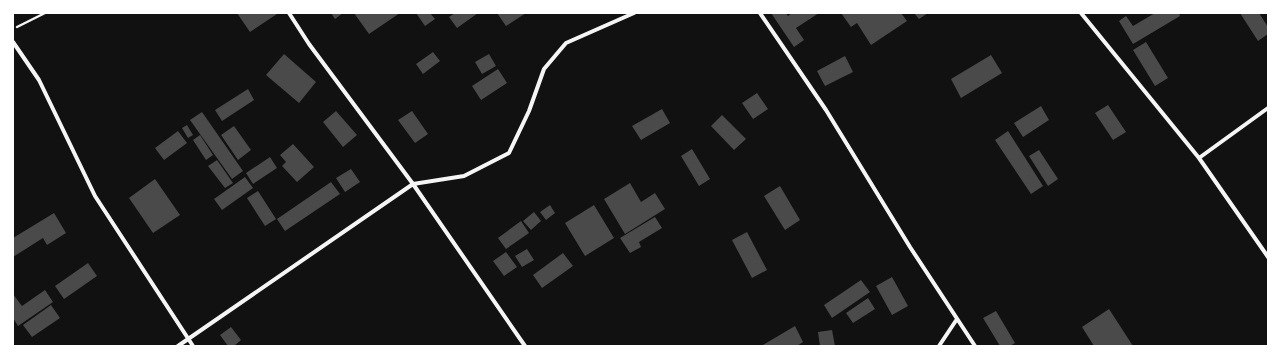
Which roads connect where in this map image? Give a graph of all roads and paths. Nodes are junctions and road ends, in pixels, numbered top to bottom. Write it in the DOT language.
graph roads {
  1 [pos="45,13"];
  2 [pos="288,13"];
  3 [pos="634,13"];
  4 [pos="760,13"];
  5 [pos="1081,13"];
  6 [pos="13,30"];
  7 [pos="13,42"];
  8 [pos="1268,108"];
  9 [pos="1199,158"];
  10 [pos="413,184"];
  11 [pos="1268,258"];
  12 [pos="957,319"];
  13 [pos="189,339"];
  14 [pos="178,346"];
  15 [pos="194,346"];
  16 [pos="525,346"];
  17 [pos="940,346"];
  18 [pos="975,346"];
  1 -- 6 [label="path"];
  2 -- 10 [label="street"];
  3 -- 10 [label="street"];
  4 -- 12 [label="street"];
  5 -- 9 [label="street"];
  7 -- 13 [label="street"];
  8 -- 9 [label="street"];
  9 -- 11 [label="street"];
  10 -- 13 [label="street"];
  10 -- 16 [label="street"];
  12 -- 17 [label="street"];
  12 -- 18 [label="street"];
  13 -- 14 [label="street"];
  13 -- 15 [label="street"];
}
